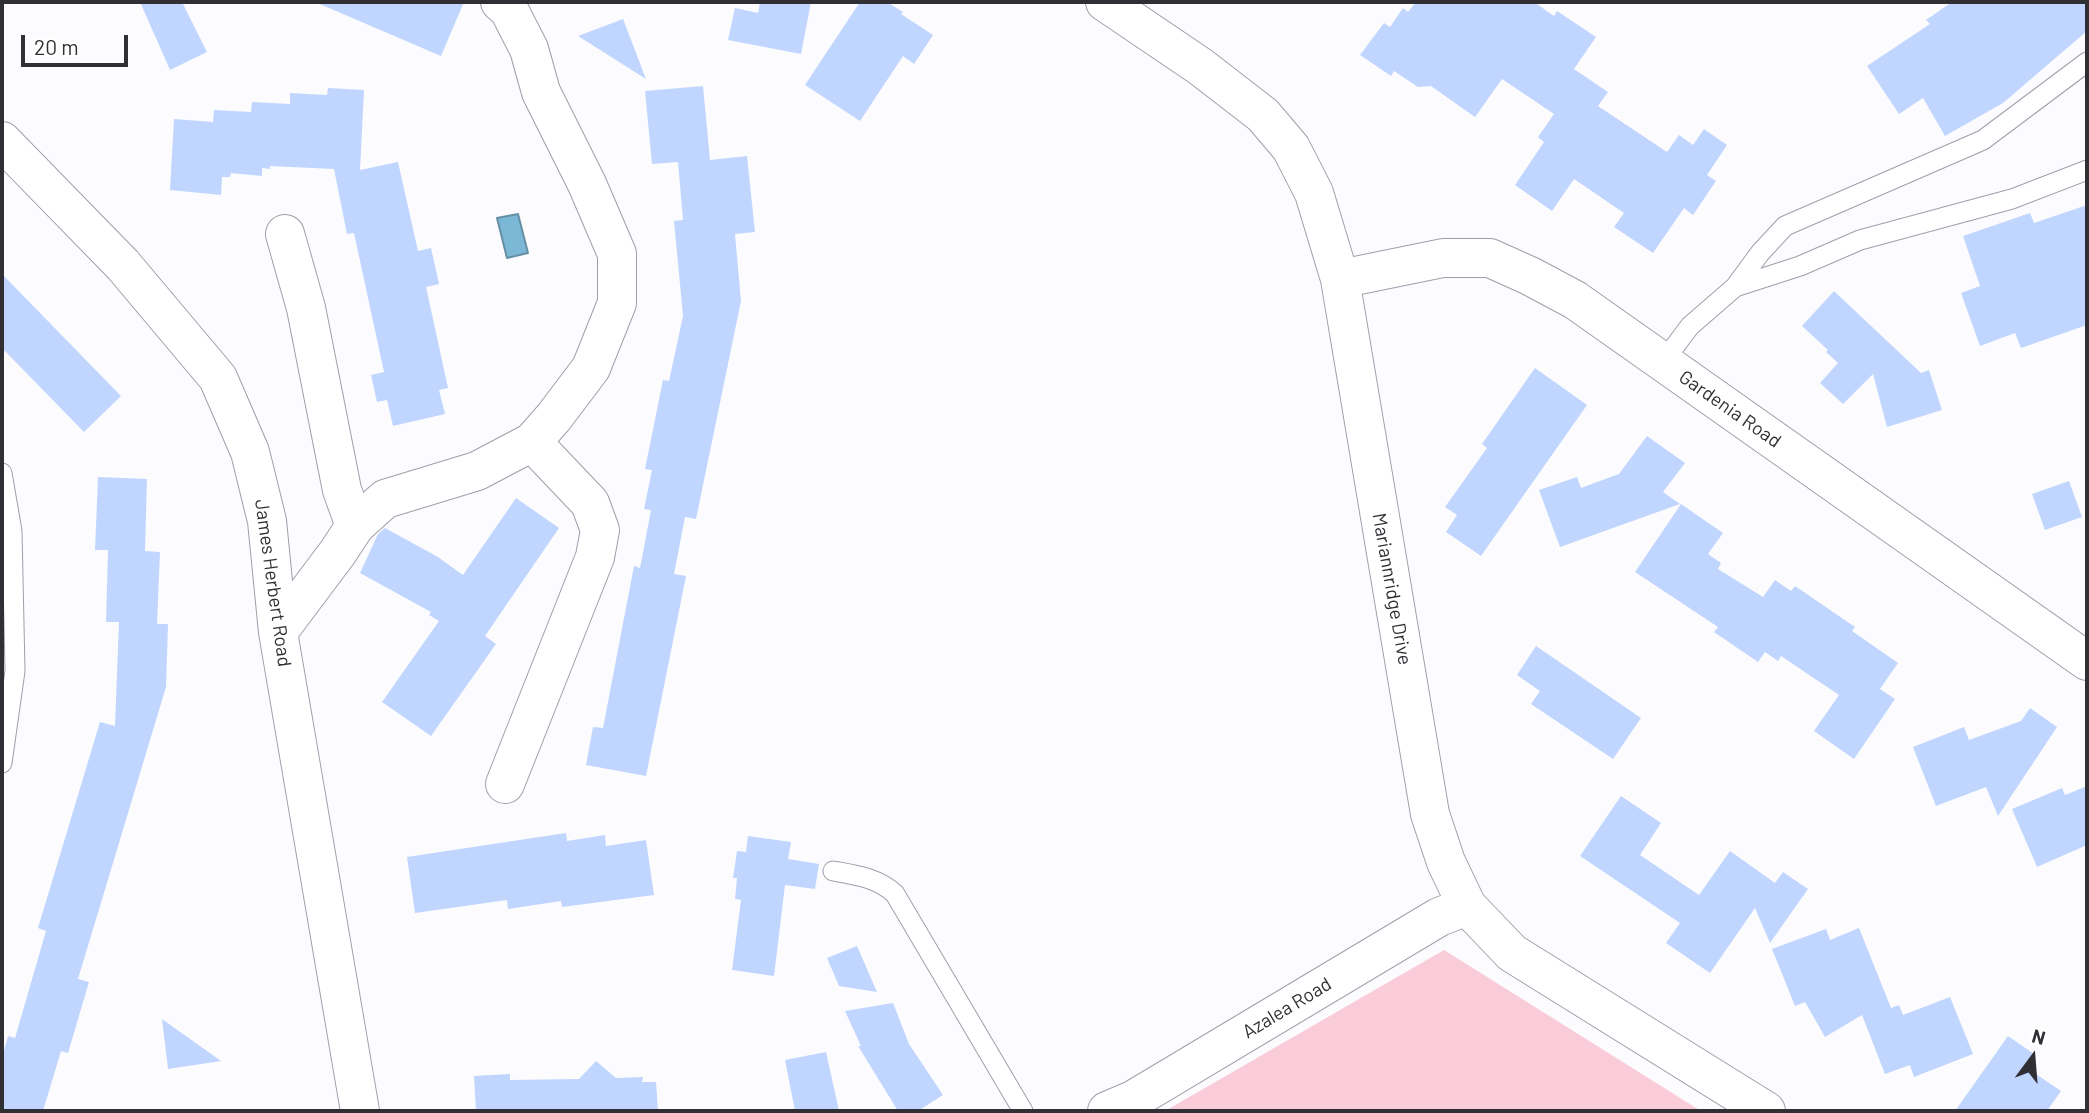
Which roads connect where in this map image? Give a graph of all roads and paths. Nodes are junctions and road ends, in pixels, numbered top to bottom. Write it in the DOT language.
graph roads {
  1 [pos="500,2"];
  2 [pos="1105,2"];
  3 [pos="2087,62"];
  4 [pos="2,141"];
  5 [pos="2087,170"];
  6 [pos="285,234"];
  7 [pos="1339,279"];
  8 [pos="1735,287"];
  9 [pos="1663,362"];
  10 [pos="531,442"];
  11 [pos="2,473"];
  12 [pos="355,526"];
  13 [pos="278,632"];
  14 [pos="2087,661"];
  15 [pos="2,763"];
  16 [pos="505,784"];
  17 [pos="834,871"];
  18 [pos="1467,906"];
  19 [pos="360,1111"];
  20 [pos="1023,1111"];
  21 [pos="1107,1111"];
  22 [pos="1766,1111"];
  1 -- 10 [label="street"];
  2 -- 7 [label="street, Mariannridge Drive"];
  3 -- 8 [label="lane"];
  4 -- 13 [label="street, James Herbert Road"];
  5 -- 8 [label="lane"];
  6 -- 12 [label="street"];
  7 -- 9 [label="street, Gardenia Road"];
  7 -- 18 [label="street, Mariannridge Drive"];
  8 -- 9 [label="lane"];
  9 -- 14 [label="street, Gardenia Road"];
  10 -- 12 [label="street"];
  10 -- 16 [label="street"];
  11 -- 15 [label="lane"];
  12 -- 13 [label="street"];
  13 -- 19 [label="street, James Herbert Road"];
  17 -- 20 [label="lane"];
  18 -- 21 [label="street, Azalea Road"];
  18 -- 22 [label="street, Mariannridge Drive"];
}
